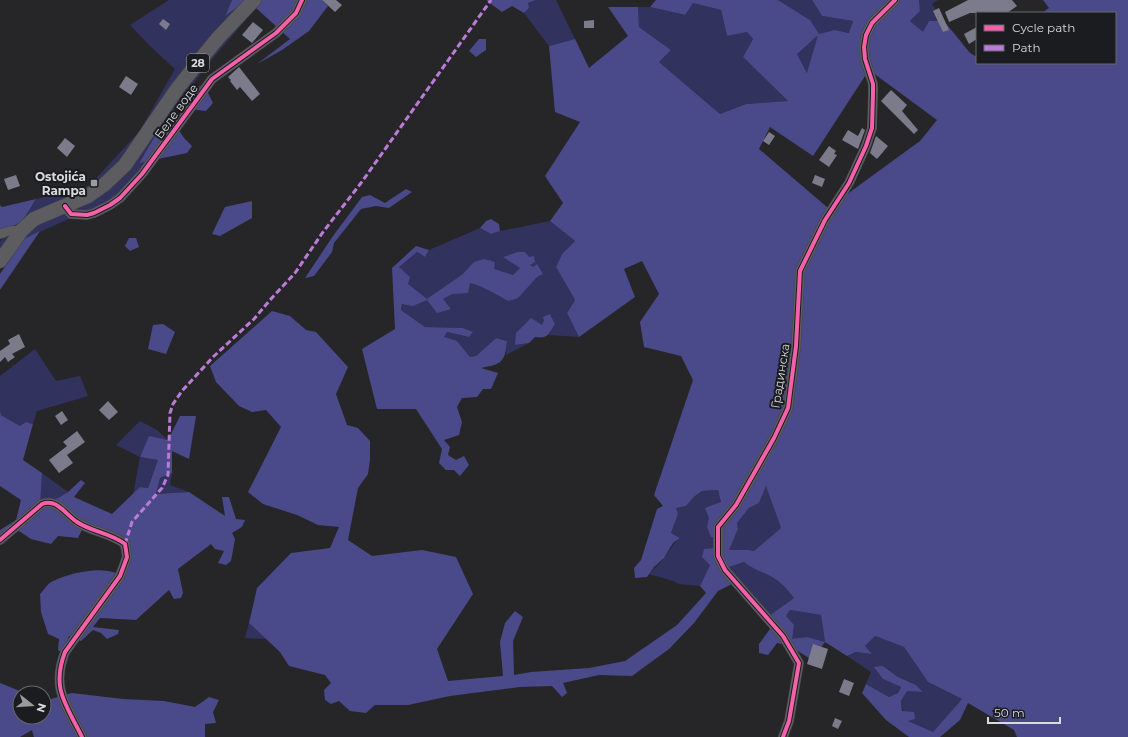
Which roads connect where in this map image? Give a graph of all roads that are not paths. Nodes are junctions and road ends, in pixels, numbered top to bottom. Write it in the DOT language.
graph roads {
  1 [pos="254,0"];
  2 [pos="302,0"];
  3 [pos="895,0"];
  4 [pos="65,206"];
  5 [pos="22,230"];
  6 [pos="0,234"];
  7 [pos="0,261"];
  8 [pos="0,540"];
  9 [pos="82,737"];
  10 [pos="783,737"];
  1 -- 4 [label="main road, 28"];
  2 -- 4 [label="street, Беле воде"];
  3 -- 10 [label="street, Градинска"];
  4 -- 5 [label="main road, 28"];
  5 -- 6 [label="street"];
  5 -- 7 [label="main road, 28"];
  8 -- 9 [label="street"];
}
